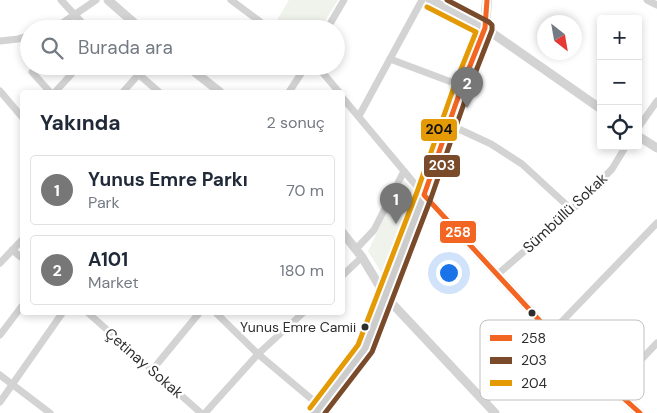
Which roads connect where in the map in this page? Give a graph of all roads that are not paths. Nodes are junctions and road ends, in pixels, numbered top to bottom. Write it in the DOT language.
graph roads {
  1 [pos="96,0"];
  2 [pos="108,0"];
  3 [pos="231,0"];
  4 [pos="344,0"];
  5 [pos="422,0"];
  6 [pos="430,0"];
  7 [pos="487,0"];
  8 [pos="648,0"];
  9 [pos="62,2"];
  10 [pos="657,5"];
  11 [pos="74,14"];
  12 [pos="66,20"];
  13 [pos="80,20"];
  14 [pos="130,20"];
  15 [pos="258,20"];
  16 [pos="333,20"];
  17 [pos="485,28"];
  18 [pos="20,38"];
  19 [pos="0,41"];
  20 [pos="390,59"];
  21 [pos="35,75"];
  22 [pos="70,75"];
  23 [pos="138,75"];
  24 [pos="198,75"];
  25 [pos="300,75"];
  26 [pos="325,75"];
  27 [pos="462,86"];
  28 [pos="48,90"];
  29 [pos="57,90"];
  30 [pos="125,90"];
  31 [pos="157,90"];
  32 [pos="217,90"];
  33 [pos="290,90"];
  34 [pos="337,90"];
  35 [pos="0,91"];
  36 [pos="345,100"];
  37 [pos="657,102"];
  38 [pos="597,106"];
  39 [pos="20,115"];
  40 [pos="359,116"];
  41 [pos="642,123"];
  42 [pos="448,124"];
  43 [pos="642,139"];
  44 [pos="657,148"];
  45 [pos="624,150"];
  46 [pos="404,171"];
  47 [pos="424,195"];
  48 [pos="572,210"];
  49 [pos="657,223"];
  50 [pos="345,236"];
  51 [pos="20,242"];
  52 [pos="356,249"];
  53 [pos="12,250"];
  54 [pos="20,256"];
  55 [pos="362,257"];
  56 [pos="0,263"];
  57 [pos="345,273"];
  58 [pos="498,274"];
  59 [pos="386,297"];
  60 [pos="20,309"];
  61 [pos="61,315"];
  62 [pos="90,315"];
  63 [pos="198,315"];
  64 [pos="218,315"];
  65 [pos="301,315"];
  66 [pos="539,320"];
  67 [pos="564,320"];
  68 [pos="0,335"];
  69 [pos="657,343"];
  70 [pos="258,354"];
  71 [pos="644,357"];
  72 [pos="153,369"];
  73 [pos="0,375"];
  74 [pos="14,384"];
  75 [pos="480,399"];
  76 [pos="626,400"];
  77 [pos="0,402"];
  78 [pos="321,411"];
  79 [pos="50,413"];
  80 [pos="201,413"];
  81 [pos="205,413"];
  82 [pos="640,413"];
  1 -- 11 [label="street"];
  2 -- 14 [label="street"];
  3 -- 15 [label="street"];
  4 -- 16 [label="street"];
  5 -- 20 [label="street"];
  6 -- 17 [label="street"];
  7 -- 17 [label="main road"];
  8 -- 10 [label="street"];
  9 -- 11 [label="street"];
  11 -- 12 [label="street"];
  11 -- 13 [label="street"];
  17 -- 27 [label="main road"];
  17 -- 38 [label="street"];
  18 -- 19 [label="street"];
  20 -- 27 [label="street"];
  20 -- 40 [label="street"];
  21 -- 28 [label="street"];
  22 -- 29 [label="street"];
  23 -- 30 [label="street"];
  23 -- 31 [label="street"];
  24 -- 32 [label="street"];
  25 -- 33 [label="street"];
  26 -- 34 [label="street"];
  27 -- 42 [label="main road"];
  35 -- 39 [label="street"];
  36 -- 40 [label="street"];
  37 -- 41 [label="street"];
  40 -- 46 [label="street"];
  42 -- 47 [label="main road"];
  42 -- 48 [label="street"];
  43 -- 44 [label="street"];
  45 -- 48 [label="street, Sümbüllü Sokak"];
  46 -- 47 [label="street"];
  46 -- 52 [label="street"];
  47 -- 58 [label="street"];
  47 -- 59 [label="main road"];
  48 -- 58 [label="street, Sümbüllü Sokak"];
  49 -- 67 [label="street"];
  50 -- 52 [label="street"];
  51 -- 53 [label="street"];
  52 -- 55 [label="street"];
  53 -- 54 [label="street"];
  53 -- 56 [label="street"];
  55 -- 57 [label="street"];
  55 -- 59 [label="street"];
  58 -- 66 [label="street"];
  59 -- 75 [label="street"];
  59 -- 78 [label="main road"];
  60 -- 68 [label="street"];
  61 -- 74 [label="street"];
  62 -- 72 [label="street, Çetinay Sokak"];
  63 -- 72 [label="street"];
  64 -- 70 [label="street"];
  65 -- 70 [label="street"];
  69 -- 71 [label="street"];
  70 -- 78 [label="street"];
  70 -- 81 [label="street"];
  72 -- 80 [label="street, Çetinay Sokak"];
  73 -- 74 [label="street"];
  74 -- 77 [label="street"];
  74 -- 79 [label="street"];
  76 -- 82 [label="street"];
}
